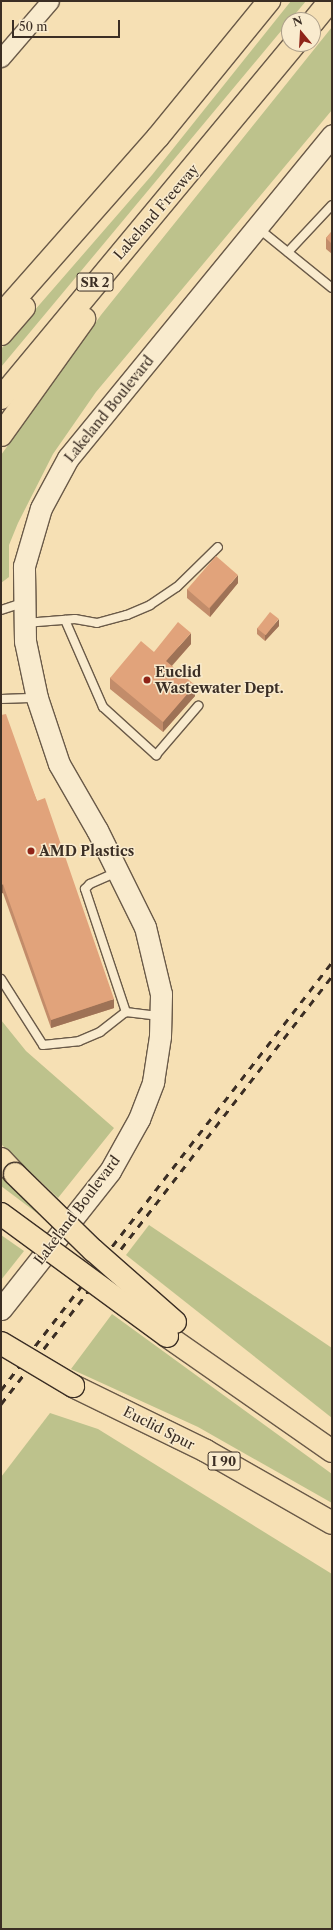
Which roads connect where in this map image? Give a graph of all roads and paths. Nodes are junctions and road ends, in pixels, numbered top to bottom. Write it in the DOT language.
graph roads {
  1 [pos="50,1"];
  2 [pos="269,1"];
  3 [pos="330,1"];
  4 [pos="321,12"];
  5 [pos="288,52"];
  6 [pos="1,58"];
  7 [pos="332,135"];
  8 [pos="158,137"];
  9 [pos="193,169"];
  10 [pos="332,204"];
  11 [pos="258,228"];
  12 [pos="288,252"];
  13 [pos="332,288"];
  14 [pos="1,315"];
  15 [pos="1,334"];
  16 [pos="1,398"];
  17 [pos="1,435"];
  18 [pos="218,547"];
  19 [pos="1,610"];
  20 [pos="24,613"];
  21 [pos="65,620"];
  22 [pos="37,698"];
  23 [pos="1,699"];
  24 [pos="198,706"];
  25 [pos="118,872"];
  26 [pos="1,979"];
  27 [pos="126,1012"];
  28 [pos="161,1016"];
  29 [pos="8,1166"];
  30 [pos="1,1214"];
  31 [pos="1,1309"];
  32 [pos="171,1329"];
  33 [pos="1,1343"];
  34 [pos="1,1358"];
  35 [pos="73,1386"];
  36 [pos="332,1451"];
  37 [pos="332,1523"];
  1 -- 6 [label="street"];
  2 -- 8 [label="highway"];
  3 -- 4 [label="highway"];
  5 -- 9 [label="highway, Lakeland Freeway / SR 2"];
  7 -- 11 [label="street, Lakeland Boulevard"];
  8 -- 14 [label="highway"];
  8 -- 15 [label="highway"];
  9 -- 16 [label="highway, Lakeland Freeway / SR 2"];
  9 -- 17 [label="highway"];
  10 -- 12 [label="lane"];
  11 -- 12 [label="lane"];
  11 -- 20 [label="street, Lakeland Boulevard"];
  12 -- 13 [label="lane"];
  18 -- 21 [label="lane"];
  19 -- 20 [label="lane"];
  20 -- 21 [label="lane"];
  20 -- 22 [label="street, Lakeland Boulevard"];
  21 -- 24 [label="lane"];
  22 -- 23 [label="lane"];
  22 -- 25 [label="street, Lakeland Boulevard"];
  25 -- 27 [label="lane"];
  25 -- 28 [label="street, Lakeland Boulevard"];
  26 -- 27 [label="lane"];
  27 -- 28 [label="lane"];
  28 -- 31 [label="street, Lakeland Boulevard"];
  29 -- 32 [label="highway, bridge"];
  30 -- 32 [label="highway, bridge"];
  32 -- 36 [label="highway"];
  33 -- 35 [label="highway, bridge"];
  34 -- 35 [label="highway, Euclid Spur / I 90, bridge"];
  35 -- 37 [label="highway, Euclid Spur / I 90"];
}
